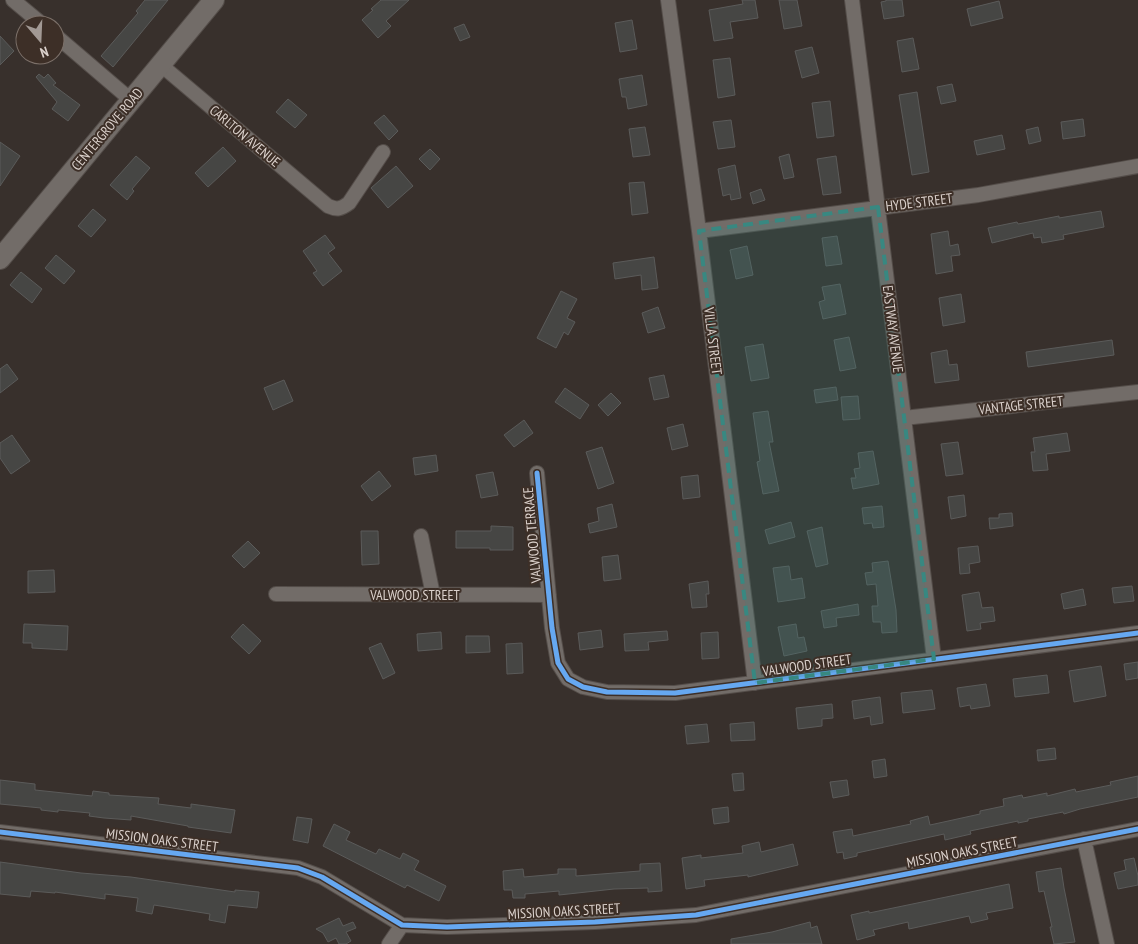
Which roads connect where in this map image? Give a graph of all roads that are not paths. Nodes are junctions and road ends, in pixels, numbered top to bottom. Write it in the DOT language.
graph roads {
  1 [pos="13,0"];
  2 [pos="214,0"];
  3 [pos="668,0"];
  4 [pos="852,0"];
  5 [pos="31,15"];
  6 [pos="65,43"];
  7 [pos="161,65"];
  8 [pos="132,100"];
  9 [pos="383,152"];
  10 [pos="1138,166"];
  11 [pos="878,207"];
  12 [pos="699,231"];
  13 [pos="0,259"];
  14 [pos="1138,392"];
  15 [pos="904,418"];
  16 [pos="537,473"];
  17 [pos="421,536"];
  18 [pos="276,594"];
  19 [pos="433,595"];
  20 [pos="549,595"];
  21 [pos="1138,633"];
  22 [pos="934,659"];
  23 [pos="756,683"];
  24 [pos="1138,829"];
  25 [pos="0,832"];
  26 [pos="1084,840"];
  27 [pos="402,925"];
  28 [pos="389,944"];
  29 [pos="1108,944"];
  1 -- 5 [label="street"];
  2 -- 7 [label="street, CENTERGROVE ROAD"];
  3 -- 12 [label="street, VILLA STREET"];
  4 -- 11 [label="street, EASTWAY AVENUE"];
  6 -- 8 [label="street"];
  7 -- 8 [label="street, CENTERGROVE ROAD"];
  7 -- 9 [label="street, CARLTON AVENUE"];
  8 -- 13 [label="street, CENTERGROVE ROAD"];
  10 -- 11 [label="street, HYDE STREET"];
  11 -- 12 [label="street, HYDE STREET"];
  11 -- 15 [label="street, EASTWAY AVENUE"];
  12 -- 23 [label="street, VILLA STREET"];
  14 -- 15 [label="street, VANTAGE STREET"];
  15 -- 22 [label="street, EASTWAY AVENUE"];
  16 -- 20 [label="street, VALWOOD TERRACE"];
  17 -- 19 [label="street"];
  18 -- 19 [label="street, VALWOOD STREET"];
  19 -- 20 [label="street, VALWOOD STREET"];
  20 -- 23 [label="street, VALWOOD STREET"];
  21 -- 22 [label="street, VALWOOD STREET"];
  22 -- 23 [label="street, VALWOOD STREET"];
  24 -- 26 [label="street, MISSION OAKS STREET"];
  25 -- 27 [label="street, MISSION OAKS STREET"];
  26 -- 27 [label="street, MISSION OAKS STREET"];
  26 -- 29 [label="street"];
  27 -- 28 [label="street"];
}
